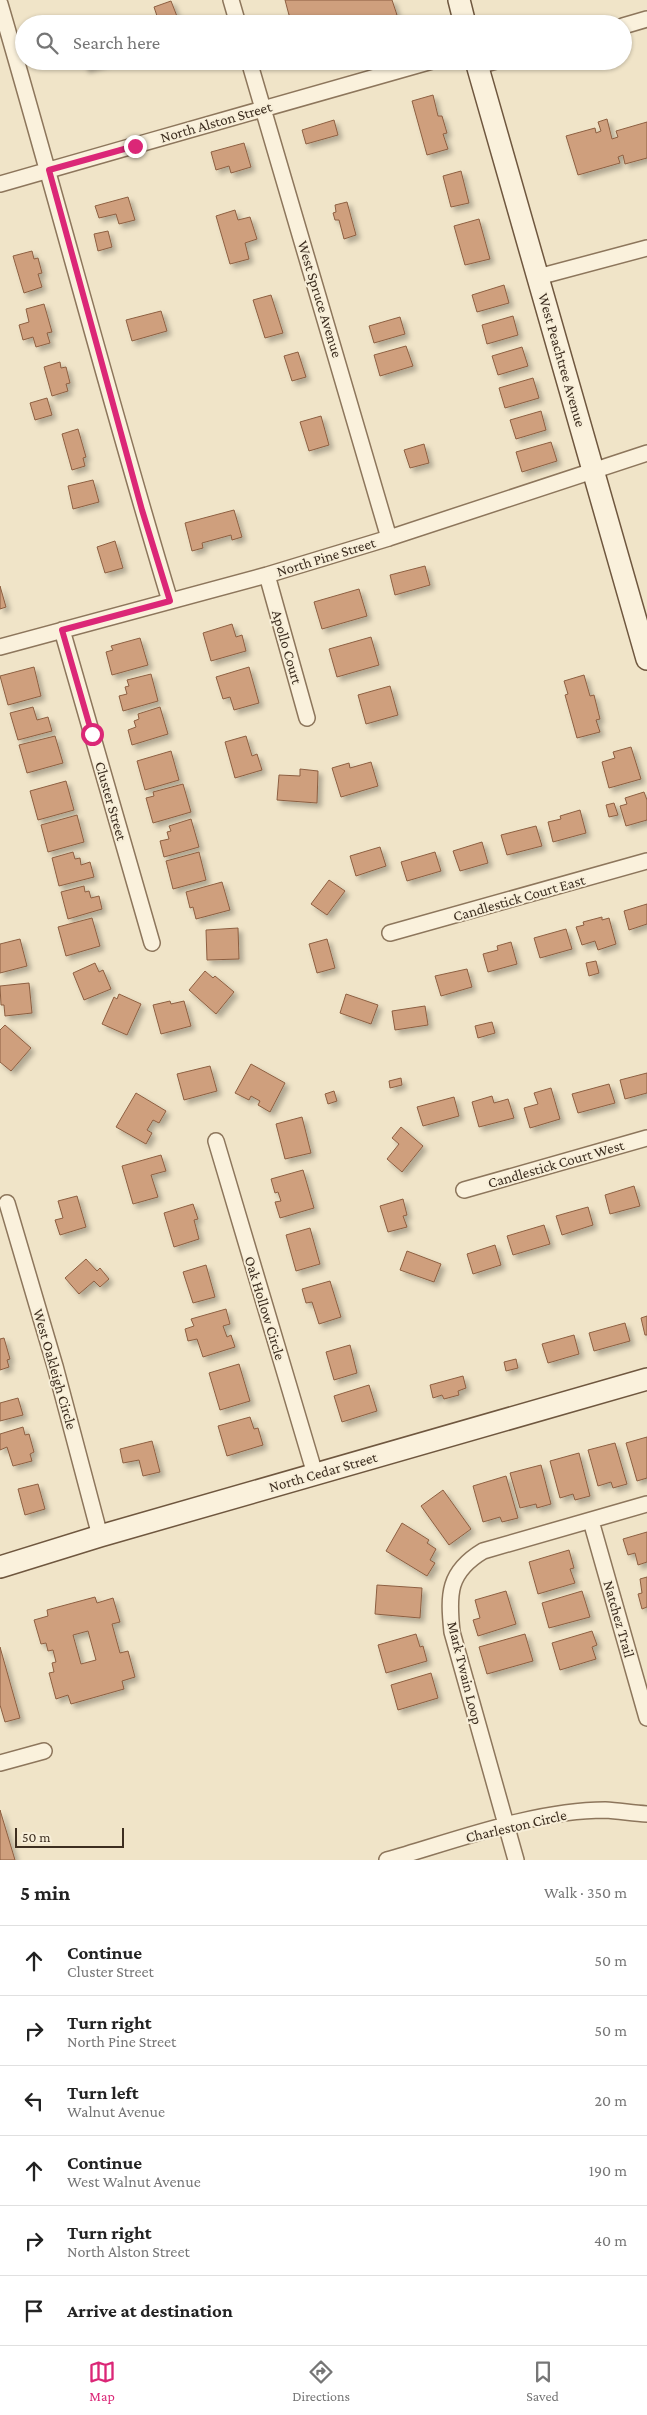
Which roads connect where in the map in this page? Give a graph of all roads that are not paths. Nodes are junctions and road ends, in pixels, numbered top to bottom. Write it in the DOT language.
graph roads {
  1 [pos="230,0"];
  2 [pos="459,0"];
  3 [pos="0,4"];
  4 [pos="235,15"];
  5 [pos="463,15"];
  6 [pos="647,19"];
  7 [pos="632,23"];
  8 [pos="15,55"];
  9 [pos="19,70"];
  10 [pos="251,70"];
  11 [pos="399,70"];
  12 [pos="485,70"];
  13 [pos="262,108"];
  14 [pos="49,170"];
  15 [pos="0,184"];
  16 [pos="647,248"];
  17 [pos="538,277"];
  18 [pos="647,453"];
  19 [pos="593,470"];
  20 [pos="390,538"];
  21 [pos="267,575"];
  22 [pos="170,601"];
  23 [pos="62,630"];
  24 [pos="0,647"];
  25 [pos="647,659"];
  26 [pos="307,718"];
  27 [pos="647,861"];
  28 [pos="390,933"];
  29 [pos="152,943"];
  30 [pos="647,1138"];
  31 [pos="216,1141"];
  32 [pos="464,1190"];
  33 [pos="7,1203"];
  34 [pos="647,1379"];
  35 [pos="315,1474"];
  36 [pos="647,1504"];
  37 [pos="591,1521"];
  38 [pos="100,1536"];
  39 [pos="0,1567"];
  40 [pos="647,1718"];
  41 [pos="44,1750"];
  42 [pos="0,1763"];
  43 [pos="647,1814"];
  44 [pos="506,1826"];
  45 [pos="387,1860"];
  46 [pos="516,1860"];
  1 -- 4 [label="street"];
  2 -- 5 [label="street"];
  3 -- 8 [label="street"];
  6 -- 7 [label="street"];
  9 -- 14 [label="street"];
  10 -- 13 [label="street, West Spruce Avenue"];
  11 -- 13 [label="street, North Alston Street"];
  12 -- 17 [label="street, West Peachtree Avenue"];
  13 -- 14 [label="street, North Alston Street"];
  13 -- 20 [label="street, West Spruce Avenue"];
  14 -- 15 [label="street, North Alston Street"];
  14 -- 22 [label="street"];
  16 -- 17 [label="street"];
  17 -- 19 [label="street, West Peachtree Avenue"];
  18 -- 19 [label="street, North Pine Street"];
  19 -- 20 [label="street, North Pine Street"];
  19 -- 25 [label="street, West Peachtree Avenue"];
  20 -- 21 [label="street, North Pine Street"];
  21 -- 22 [label="street, North Pine Street"];
  21 -- 26 [label="street, Apollo Court"];
  22 -- 23 [label="street, North Pine Street"];
  23 -- 24 [label="street, North Pine Street"];
  23 -- 29 [label="street, Cluster Street"];
  27 -- 28 [label="street, Candlestick Court East"];
  30 -- 32 [label="street, Candlestick Court West"];
  31 -- 35 [label="street, Oak Hollow Circle"];
  33 -- 38 [label="street, West Oakleigh Circle"];
  34 -- 35 [label="street, North Cedar Street"];
  35 -- 38 [label="street, North Cedar Street"];
  36 -- 37 [label="street, Mark Twain Loop"];
  37 -- 40 [label="street, Natchez Trail"];
  37 -- 44 [label="street, Mark Twain Loop"];
  38 -- 39 [label="street, North Cedar Street"];
  41 -- 42 [label="street"];
  43 -- 44 [label="street, Charleston Circle"];
  44 -- 45 [label="street, Charleston Circle"];
  44 -- 46 [label="street, Mark Twain Loop"];
}
